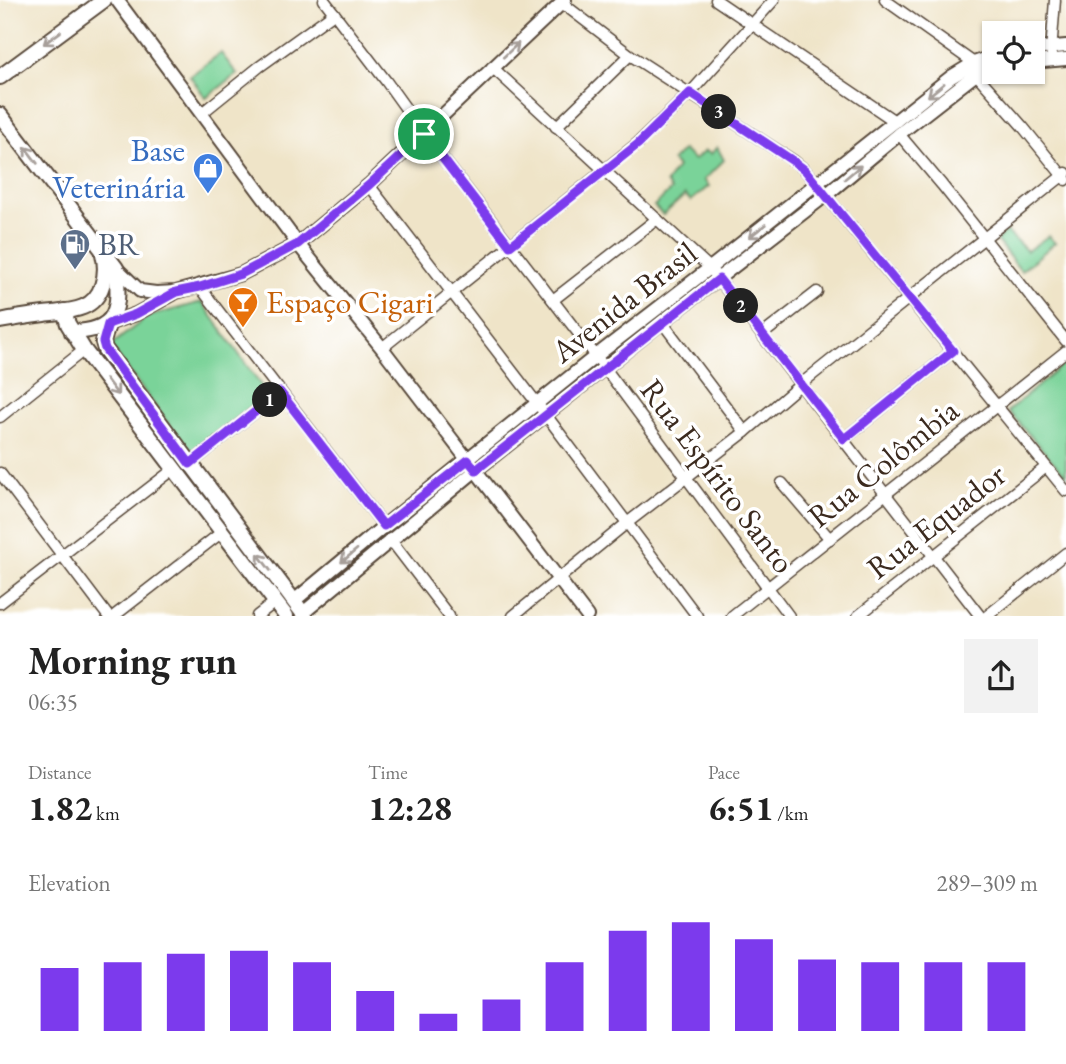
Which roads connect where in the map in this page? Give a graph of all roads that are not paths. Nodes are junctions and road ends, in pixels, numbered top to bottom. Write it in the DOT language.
graph roads {
  1 [pos="104,0"];
  2 [pos="117,0"];
  3 [pos="324,0"];
  4 [pos="716,0"];
  5 [pos="774,0"];
  6 [pos="885,0"];
  7 [pos="1055,0"];
  8 [pos="564,1"];
  9 [pos="334,13"];
  10 [pos="751,23"];
  11 [pos="1051,46"];
  12 [pos="1066,46"];
  13 [pos="1045,47"];
  14 [pos="630,55"];
  15 [pos="1066,59"];
  16 [pos="1051,60"];
  17 [pos="1045,61"];
  18 [pos="982,64"];
  19 [pos="492,67"];
  20 [pos="975,69"];
  21 [pos="982,69"];
  22 [pos="0,76"];
  23 [pos="690,93"];
  24 [pos="202,113"];
  25 [pos="0,115"];
  26 [pos="556,127"];
  27 [pos="897,128"];
  28 [pos="424,134"];
  29 [pos="604,172"];
  30 [pos="1065,176"];
  31 [pos="817,184"];
  32 [pos="369,185"];
  33 [pos="826,195"];
  34 [pos="657,219"];
  35 [pos="985,238"];
  36 [pos="298,244"];
  37 [pos="510,246"];
  38 [pos="102,251"];
  39 [pos="116,268"];
  40 [pos="710,268"];
  41 [pos="719,279"];
  42 [pos="200,287"];
  43 [pos="176,292"];
  44 [pos="817,292"];
  45 [pos="451,293"];
  46 [pos="910,298"];
  47 [pos="553,300"];
  48 [pos="64,311"];
  49 [pos="0,321"];
  50 [pos="662,322"];
  51 [pos="108,324"];
  52 [pos="72,332"];
  53 [pos="763,334"];
  54 [pos="1066,341"];
  55 [pos="382,348"];
  56 [pos="84,350"];
  57 [pos="953,351"];
  58 [pos="1066,351"];
  59 [pos="596,356"];
  60 [pos="604,368"];
  61 [pos="801,384"];
  62 [pos="280,392"];
  63 [pos="537,404"];
  64 [pos="997,405"];
  65 [pos="546,415"];
  66 [pos="0,417"];
  67 [pos="745,432"];
  68 [pos="844,439"];
  69 [pos="190,464"];
  70 [pos="472,465"];
  71 [pos="1046,467"];
  72 [pos="174,469"];
  73 [pos="0,473"];
  74 [pos="687,478"];
  75 [pos="782,483"];
  76 [pos="1066,491"];
  77 [pos="886,494"];
  78 [pos="627,523"];
  79 [pos="384,526"];
  80 [pos="222,532"];
  81 [pos="390,539"];
  82 [pos="830,539"];
  83 [pos="1066,553"];
  84 [pos="61,554"];
  85 [pos="933,555"];
  86 [pos="559,579"];
  87 [pos="768,587"];
  88 [pos="275,602"];
  89 [pos="0,603"];
  90 [pos="301,610"];
  91 [pos="108,616"];
  92 [pos="114,616"];
  93 [pos="257,616"];
  94 [pos="286,616"];
  95 [pos="449,616"];
  96 [pos="513,616"];
  97 [pos="587,616"];
  98 [pos="697,616"];
  99 [pos="732,616"];
  100 [pos="789,616"];
  101 [pos="858,616"];
  102 [pos="980,616"];
  103 [pos="987,616"];
  1 -- 22 [label="main road, one-way"];
  2 -- 24 [label="street"];
  3 -- 9 [label="street, Rua Espírito Santo"];
  4 -- 10 [label="street"];
  5 -- 10 [label="street"];
  6 -- 20 [label="street"];
  7 -- 11 [label="street"];
  8 -- 14 [label="street"];
  19 -- 8 [label="street, one-way"];
  9 -- 24 [label="street"];
  9 -- 28 [label="street, Rua Espírito Santo"];
  10 -- 23 [label="street"];
  10 -- 27 [label="street"];
  11 -- 12 [label="street"];
  11 -- 13 [label="street"];
  11 -- 16 [label="street"];
  14 -- 23 [label="street"];
  14 -- 26 [label="street"];
  15 -- 16 [label="street"];
  16 -- 17 [label="street"];
  18 -- 20 [label="street, Avenida Brasil"];
  19 -- 26 [label="street"];
  19 -- 28 [label="street"];
  20 -- 21 [label="street, Avenida Brasil"];
  20 -- 27 [label="street, Avenida Brasil"];
  20 -- 30 [label="street"];
  23 -- 29 [label="street"];
  23 -- 31 [label="street"];
  24 -- 36 [label="street"];
  38 -- 25 [label="main road, one-way"];
  26 -- 29 [label="street"];
  27 -- 31 [label="street, Avenida Brasil"];
  33 -- 27 [label="street, Avenida Brasil, one-way"];
  27 -- 35 [label="street"];
  28 -- 32 [label="street"];
  28 -- 37 [label="street, Rua Espírito Santo"];
  29 -- 34 [label="street"];
  29 -- 37 [label="street"];
  30 -- 35 [label="street"];
  31 -- 33 [label="street"];
  31 -- 40 [label="street, Avenida Brasil, one-way"];
  32 -- 36 [label="street"];
  32 -- 45 [label="street"];
  33 -- 41 [label="street, Avenida Brasil"];
  33 -- 46 [label="street"];
  34 -- 40 [label="street"];
  34 -- 47 [label="street"];
  35 -- 46 [label="street"];
  35 -- 54 [label="street"];
  36 -- 42 [label="street"];
  36 -- 55 [label="street"];
  37 -- 45 [label="street"];
  37 -- 47 [label="street, Rua Espírito Santo"];
  38 -- 39 [label="main road"];
  38 -- 48 [label="main road"];
  39 -- 43 [label="street"];
  39 -- 51 [label="main road"];
  40 -- 41 [label="street"];
  40 -- 59 [label="street, Avenida Brasil"];
  41 -- 50 [label="street, Avenida Brasil"];
  41 -- 53 [label="street"];
  42 -- 43 [label="street"];
  42 -- 62 [label="street"];
  43 -- 51 [label="street"];
  44 -- 53 [label="street"];
  45 -- 55 [label="street"];
  45 -- 63 [label="street"];
  46 -- 57 [label="street"];
  46 -- 61 [label="street"];
  47 -- 59 [label="street, Rua Espírito Santo"];
  48 -- 49 [label="main road"];
  48 -- 52 [label="main road"];
  50 -- 60 [label="street, Avenida Brasil"];
  50 -- 67 [label="street"];
  51 -- 52 [label="main road"];
  51 -- 69 [label="main road"];
  52 -- 56 [label="main road"];
  53 -- 61 [label="street"];
  55 -- 70 [label="street"];
  56 -- 66 [label="street"];
  56 -- 72 [label="main road, one-way"];
  57 -- 64 [label="street"];
  57 -- 68 [label="street"];
  58 -- 64 [label="street, Rua Colômbia"];
  59 -- 60 [label="street, Rua Espírito Santo"];
  59 -- 63 [label="street, Avenida Brasil"];
  60 -- 65 [label="street, Avenida Brasil"];
  60 -- 74 [label="street, Rua Espírito Santo"];
  61 -- 67 [label="street"];
  61 -- 68 [label="street"];
  62 -- 69 [label="street"];
  62 -- 79 [label="street"];
  63 -- 65 [label="street"];
  63 -- 70 [label="street, Avenida Brasil"];
  64 -- 71 [label="street"];
  64 -- 77 [label="street, Rua Colômbia"];
  65 -- 70 [label="street, Avenida Brasil"];
  65 -- 78 [label="street"];
  67 -- 74 [label="street"];
  68 -- 77 [label="street"];
  90 -- 69 [label="main road, one-way"];
  70 -- 79 [label="street, Avenida Brasil"];
  70 -- 81 [label="street, Avenida Brasil"];
  70 -- 86 [label="street"];
  71 -- 76 [label="street"];
  71 -- 85 [label="street, Rua Equador"];
  72 -- 80 [label="main road"];
  72 -- 84 [label="street"];
  73 -- 84 [label="street"];
  74 -- 78 [label="street"];
  74 -- 87 [label="street, Rua Espírito Santo"];
  75 -- 82 [label="street"];
  77 -- 82 [label="street, Rua Colômbia"];
  77 -- 85 [label="street"];
  78 -- 86 [label="street"];
  78 -- 98 [label="street"];
  79 -- 90 [label="street, Avenida Brasil, one-way"];
  80 -- 88 [label="main road"];
  80 -- 92 [label="street"];
  81 -- 90 [label="street, Avenida Brasil"];
  81 -- 95 [label="street"];
  82 -- 87 [label="street, Rua Colômbia"];
  83 -- 103 [label="street"];
  84 -- 89 [label="street"];
  84 -- 91 [label="street"];
  85 -- 101 [label="street, Rua Equador"];
  85 -- 102 [label="street"];
  86 -- 96 [label="street"];
  86 -- 97 [label="street"];
  87 -- 99 [label="street, Rua Colômbia"];
  87 -- 100 [label="street, Rua Espírito Santo"];
  88 -- 93 [label="street"];
  88 -- 94 [label="main road"];
}
